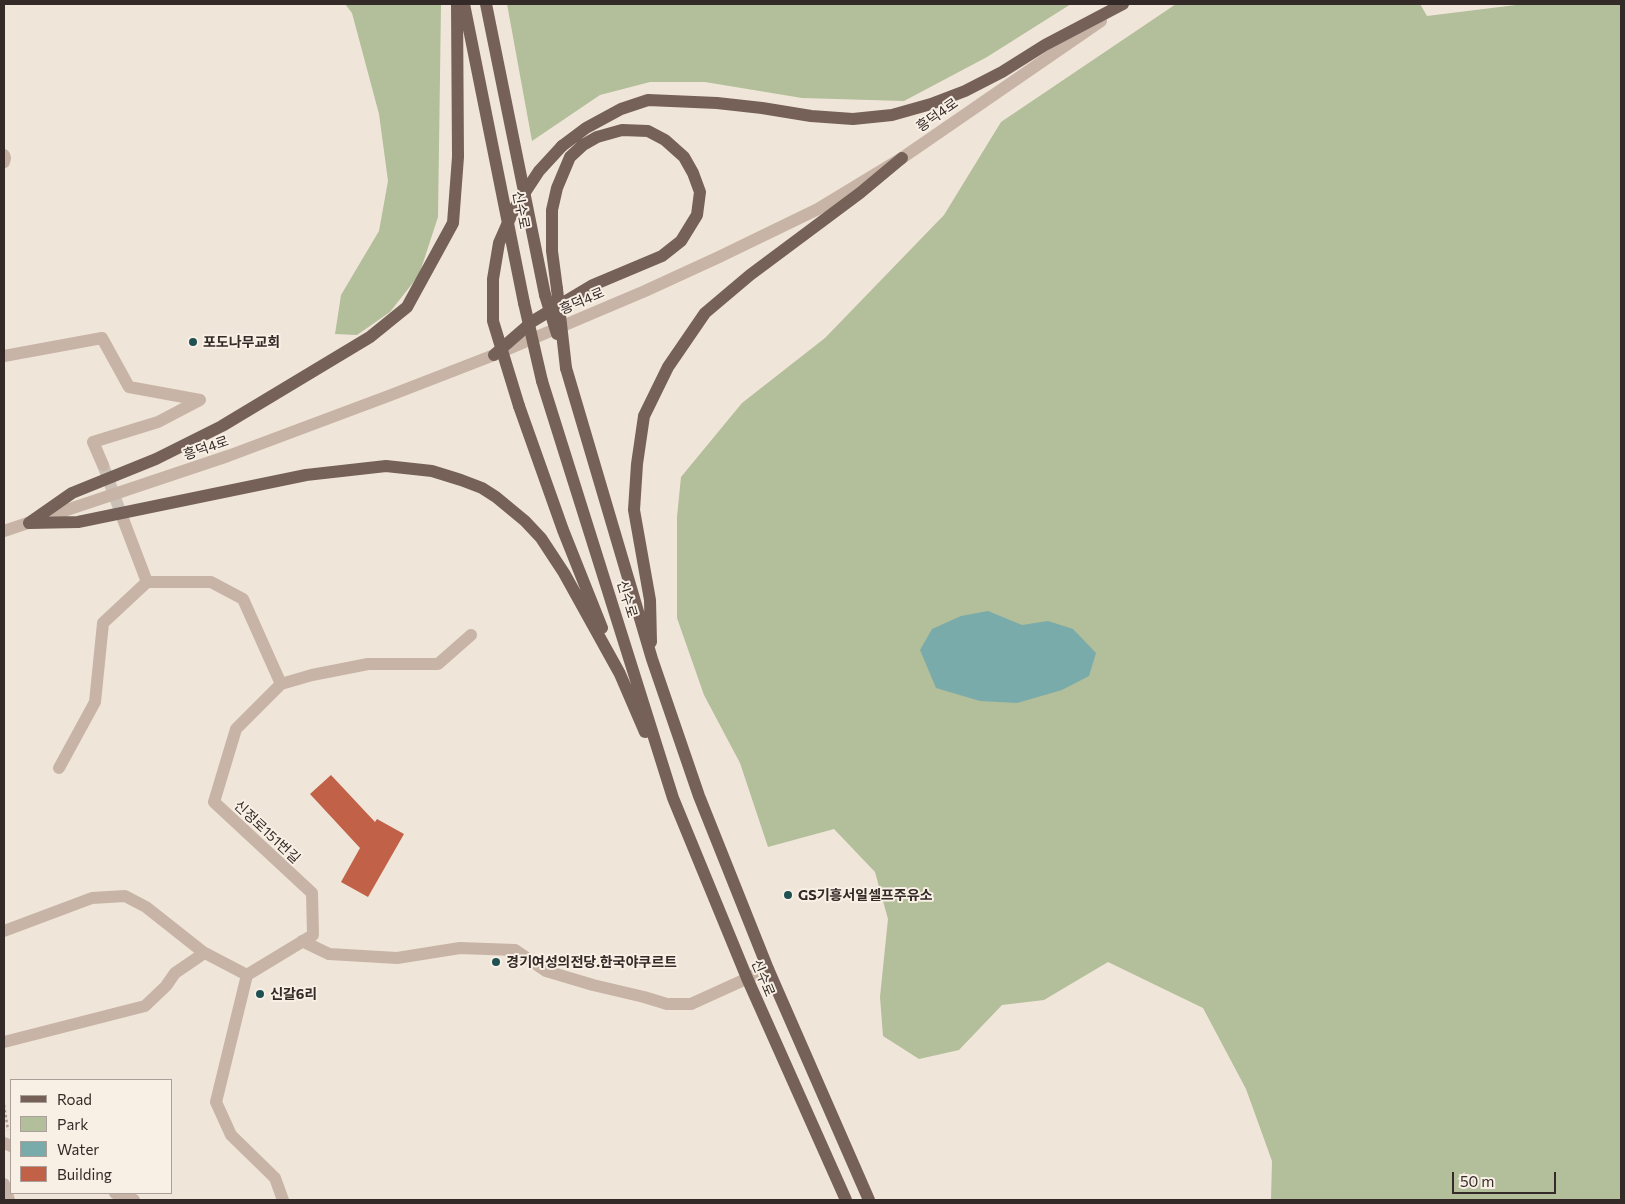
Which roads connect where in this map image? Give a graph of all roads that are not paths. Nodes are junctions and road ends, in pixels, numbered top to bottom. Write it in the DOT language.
graph roads {
  1 [pos="457,4"];
  2 [pos="464,4"];
  3 [pos="486,4"];
  4 [pos="1124,4"];
  5 [pos="4,155"];
  6 [pos="902,158"];
  7 [pos="4,162"];
  8 [pos="494,355"];
  9 [pos="4,356"];
  10 [pos="566,368"];
  11 [pos="103,465"];
  12 [pos="122,519"];
  13 [pos="29,523"];
  14 [pos="4,530"];
  15 [pos="147,582"];
  16 [pos="471,635"];
  17 [pos="652,659"];
  18 [pos="620,674"];
  19 [pos="281,684"];
  20 [pos="59,768"];
  21 [pos="674,798"];
  22 [pos="4,931"];
  23 [pos="302,941"];
  24 [pos="203,952"];
  25 [pos="768,968"];
  26 [pos="247,975"];
  27 [pos="747,978"];
  28 [pos="4,1042"];
  29 [pos="4,1184"];
  30 [pos="118,1194"];
  31 [pos="9,1200"];
  32 [pos="134,1200"];
  33 [pos="283,1200"];
  34 [pos="846,1200"];
  35 [pos="869,1200"];
  1 -- 13 [label="main road"];
  2 -- 21 [label="main road, 신수로, bridge"];
  3 -- 10 [label="main road, 신수로, bridge"];
  4 -- 6 [label="street, 흥덕4로"];
  4 -- 18 [label="main road, bridge"];
  5 -- 7 [label="street"];
  6 -- 8 [label="street, 흥덕4로"];
  6 -- 17 [label="main road"];
  8 -- 10 [label="main road, bridge"];
  8 -- 13 [label="street, 흥덕4로"];
  9 -- 11 [label="street"];
  10 -- 17 [label="main road, 신수로"];
  12 -- 15 [label="street"];
  13 -- 14 [label="street, 흥덕4로"];
  13 -- 18 [label="main road"];
  15 -- 19 [label="street"];
  15 -- 20 [label="street"];
  16 -- 19 [label="street"];
  17 -- 25 [label="main road, 신수로"];
  18 -- 21 [label="main road"];
  19 -- 23 [label="street, 신정로151번길"];
  21 -- 27 [label="main road, 신수로"];
  22 -- 24 [label="street"];
  23 -- 26 [label="street, 신정로151번길"];
  23 -- 27 [label="street"];
  24 -- 26 [label="street"];
  24 -- 28 [label="street"];
  25 -- 27 [label="street"];
  25 -- 35 [label="main road, 신수로"];
  26 -- 33 [label="street"];
  27 -- 34 [label="main road, 신수로"];
  29 -- 31 [label="street"];
  30 -- 32 [label="street"];
}
